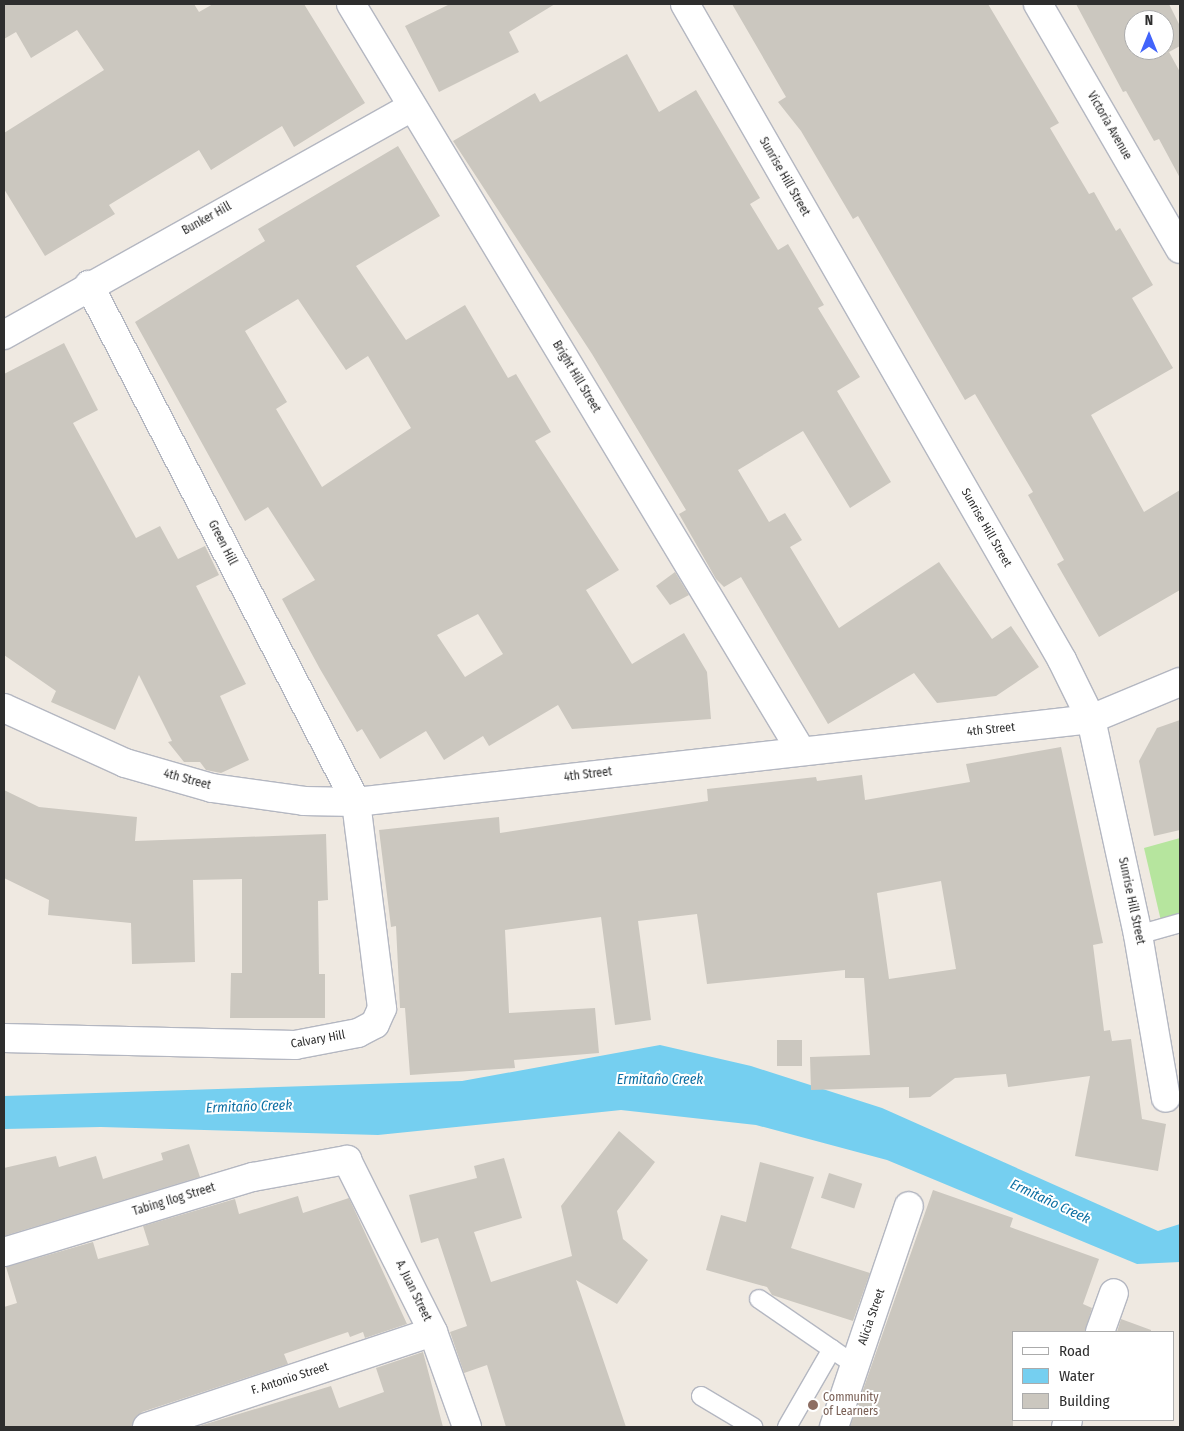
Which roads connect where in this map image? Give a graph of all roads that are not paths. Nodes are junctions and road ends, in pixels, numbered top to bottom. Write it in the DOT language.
graph roads {
  1 [pos="351,4"];
  2 [pos="685,4"];
  3 [pos="1038,4"];
  4 [pos="412,107"];
  5 [pos="1180,248"];
  6 [pos="89,285"];
  7 [pos="4,335"];
  8 [pos="1180,682"];
  9 [pos="4,708"];
  10 [pos="1091,719"];
  11 [pos="801,751"];
  12 [pos="356,802"];
  13 [pos="1180,923"];
  14 [pos="1138,935"];
  15 [pos="4,1038"];
  16 [pos="1166,1098"];
  17 [pos="347,1160"];
  18 [pos="909,1206"];
  19 [pos="4,1252"];
  20 [pos="1114,1293"];
  21 [pos="759,1299"];
  22 [pos="1100,1331"];
  23 [pos="433,1332"];
  24 [pos="832,1349"];
  25 [pos="855,1365"];
  26 [pos="701,1396"];
  27 [pos="147,1427"];
  28 [pos="467,1427"];
  29 [pos="753,1427"];
  30 [pos="787,1427"];
  31 [pos="834,1427"];
  1 -- 4 [label="street, Bright Hill Street"];
  2 -- 10 [label="street, Sunrise Hill Street"];
  3 -- 5 [label="street, Victoria Avenue"];
  4 -- 6 [label="street, Bunker Hill"];
  4 -- 11 [label="street, Bright Hill Street"];
  6 -- 7 [label="street, Bunker Hill"];
  6 -- 12 [label="street, Green Hill"];
  8 -- 10 [label="street, 4th Street"];
  9 -- 12 [label="street, 4th Street"];
  10 -- 11 [label="street, 4th Street"];
  10 -- 14 [label="street, Sunrise Hill Street"];
  11 -- 12 [label="street, 4th Street"];
  12 -- 15 [label="street, Calvary Hill"];
  13 -- 14 [label="lane"];
  14 -- 16 [label="street, Sunrise Hill Street"];
  17 -- 19 [label="street, Tabing Ilog Street"];
  17 -- 23 [label="street, A. Juan Street"];
  18 -- 25 [label="street, Alicia Street"];
  20 -- 22 [label="street"];
  21 -- 24 [label="lane"];
  23 -- 27 [label="street, F. Antonio Street"];
  23 -- 28 [label="street, A. Juan Street"];
  24 -- 25 [label="lane"];
  24 -- 30 [label="lane"];
  25 -- 31 [label="street, Alicia Street"];
  26 -- 29 [label="lane"];
}
